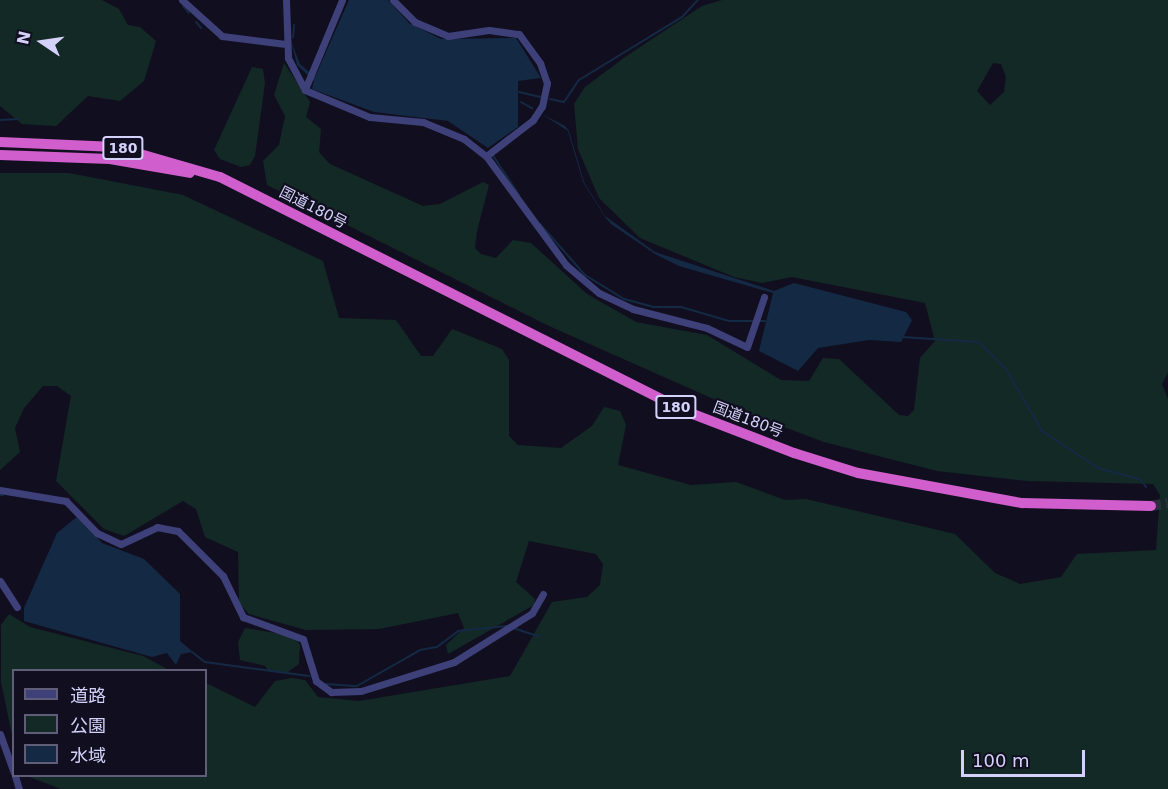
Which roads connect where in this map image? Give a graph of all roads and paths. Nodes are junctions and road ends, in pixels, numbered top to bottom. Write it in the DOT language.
graph roads {
  1 [pos="182,0"];
  2 [pos="286,0"];
  3 [pos="342,0"];
  4 [pos="393,0"];
  5 [pos="286,45"];
  6 [pos="304,89"];
  7 [pos="0,142"];
  8 [pos="0,155"];
  9 [pos="486,156"];
  10 [pos="239,187"];
  11 [pos="764,297"];
  12 [pos="0,490"];
  13 [pos="1151,506"];
  14 [pos="0,581"];
  15 [pos="543,594"];
  16 [pos="17,607"];
  17 [pos="0,734"];
  18 [pos="12,768"];
  1 -- 5 [label="street"];
  2 -- 5 [label="street"];
  3 -- 6 [label="street"];
  4 -- 9 [label="street"];
  5 -- 6 [label="street"];
  6 -- 9 [label="street"];
  7 -- 10 [label="highway, 国道180号 / 180"];
  8 -- 10 [label="highway, 国道180号 / 180"];
  9 -- 11 [label="street"];
  10 -- 13 [label="highway, 国道180号 / 180"];
  12 -- 15 [label="street"];
  14 -- 16 [label="street"];
  17 -- 18 [label="street"];
}
